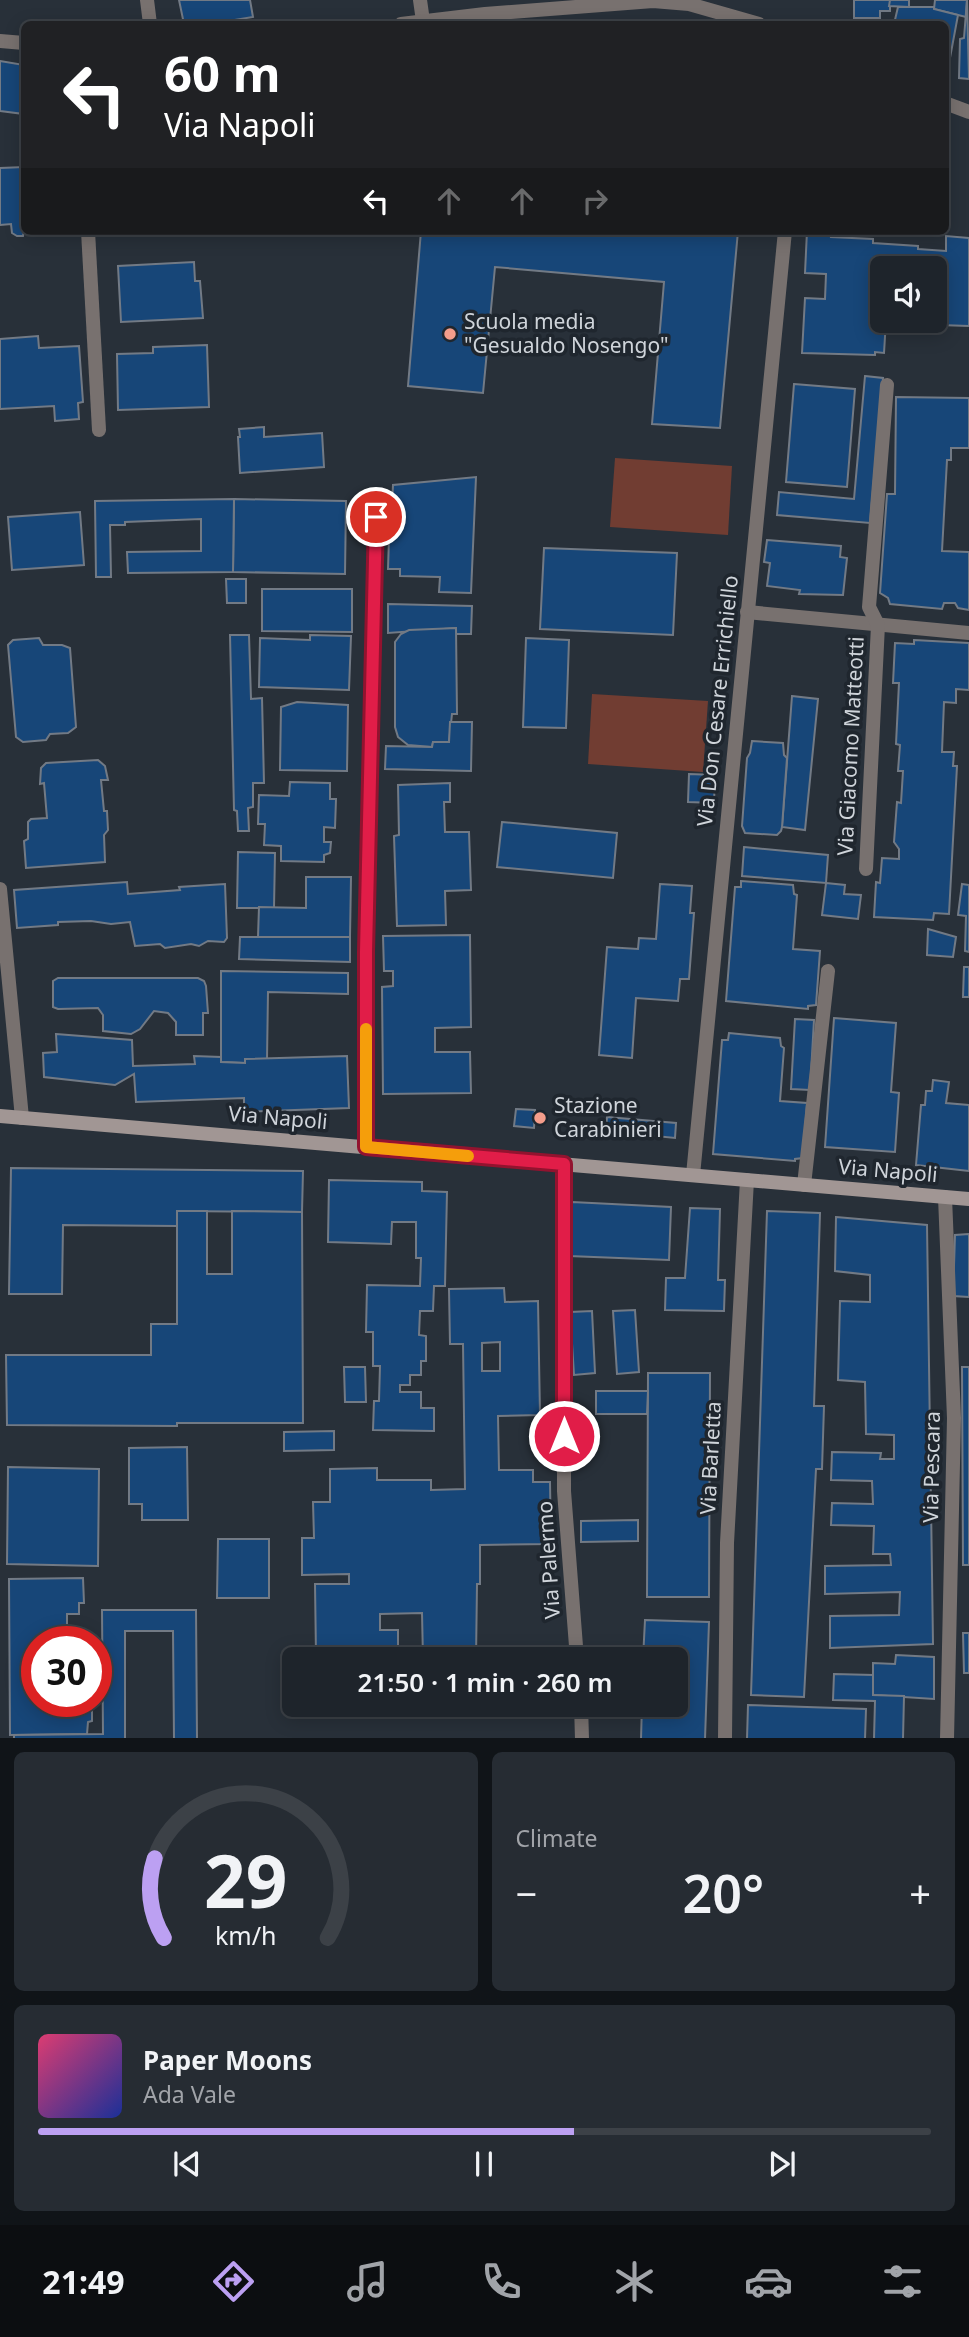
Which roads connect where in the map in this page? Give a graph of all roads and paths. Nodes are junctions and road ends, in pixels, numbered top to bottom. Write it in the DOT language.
graph roads {
  1 [pos="147,0"];
  2 [pos="420,0"];
  3 [pos="653,1"];
  4 [pos="150,21"];
  5 [pos="423,21"];
  6 [pos="431,21"];
  7 [pos="748,21"];
  8 [pos="0,41"];
  9 [pos="21,43"];
  10 [pos="949,104"];
  11 [pos="969,112"];
  12 [pos="88,235"];
  13 [pos="785,235"];
  14 [pos="887,385"];
  15 [pos="99,429"];
  16 [pos="376,517"];
  17 [pos="747,612"];
  18 [pos="878,625"];
  19 [pos="969,633"];
  20 [pos="866,869"];
  21 [pos="0,889"];
  22 [pos="828,971"];
  23 [pos="0,1115"];
  24 [pos="22,1118"];
  25 [pos="366,1147"];
  26 [pos="564,1164"];
  27 [pos="693,1175"];
  28 [pos="747,1180"];
  29 [pos="803,1185"];
  30 [pos="945,1197"];
  31 [pos="969,1199"];
  32 [pos="576,1647"];
  33 [pos="581,1717"];
  34 [pos="582,1738"];
  35 [pos="725,1738"];
  36 [pos="947,1738"];
  1 -- 4 [label="street"];
  2 -- 5 [label="street"];
  3 -- 6 [label="street"];
  3 -- 7 [label="street"];
  8 -- 9 [label="street"];
  10 -- 11 [label="street"];
  12 -- 15 [label="street"];
  13 -- 17 [label="street, Via Don Cesare Errichiello"];
  14 -- 18 [label="street, Via Giacomo Matteotti"];
  16 -- 25 [label="street"];
  17 -- 18 [label="street, Via Giacomo Matteotti"];
  17 -- 27 [label="street, Via Don Cesare Errichiello"];
  18 -- 19 [label="street, Via Giacomo Matteotti"];
  18 -- 20 [label="street, Via Giacomo Matteotti"];
  21 -- 24 [label="street"];
  22 -- 29 [label="street"];
  23 -- 24 [label="main road, Via Napoli"];
  24 -- 25 [label="main road, Via Napoli"];
  25 -- 26 [label="main road, Via Napoli"];
  26 -- 27 [label="main road, Via Napoli"];
  26 -- 32 [label="street, Via Palermo"];
  27 -- 28 [label="main road, Via Napoli"];
  28 -- 29 [label="main road, Via Napoli"];
  28 -- 35 [label="street, Via Barletta"];
  29 -- 30 [label="main road, Via Napoli"];
  30 -- 31 [label="main road, Via Napoli"];
  30 -- 36 [label="street, Via Pescara"];
  33 -- 34 [label="street"];
}
